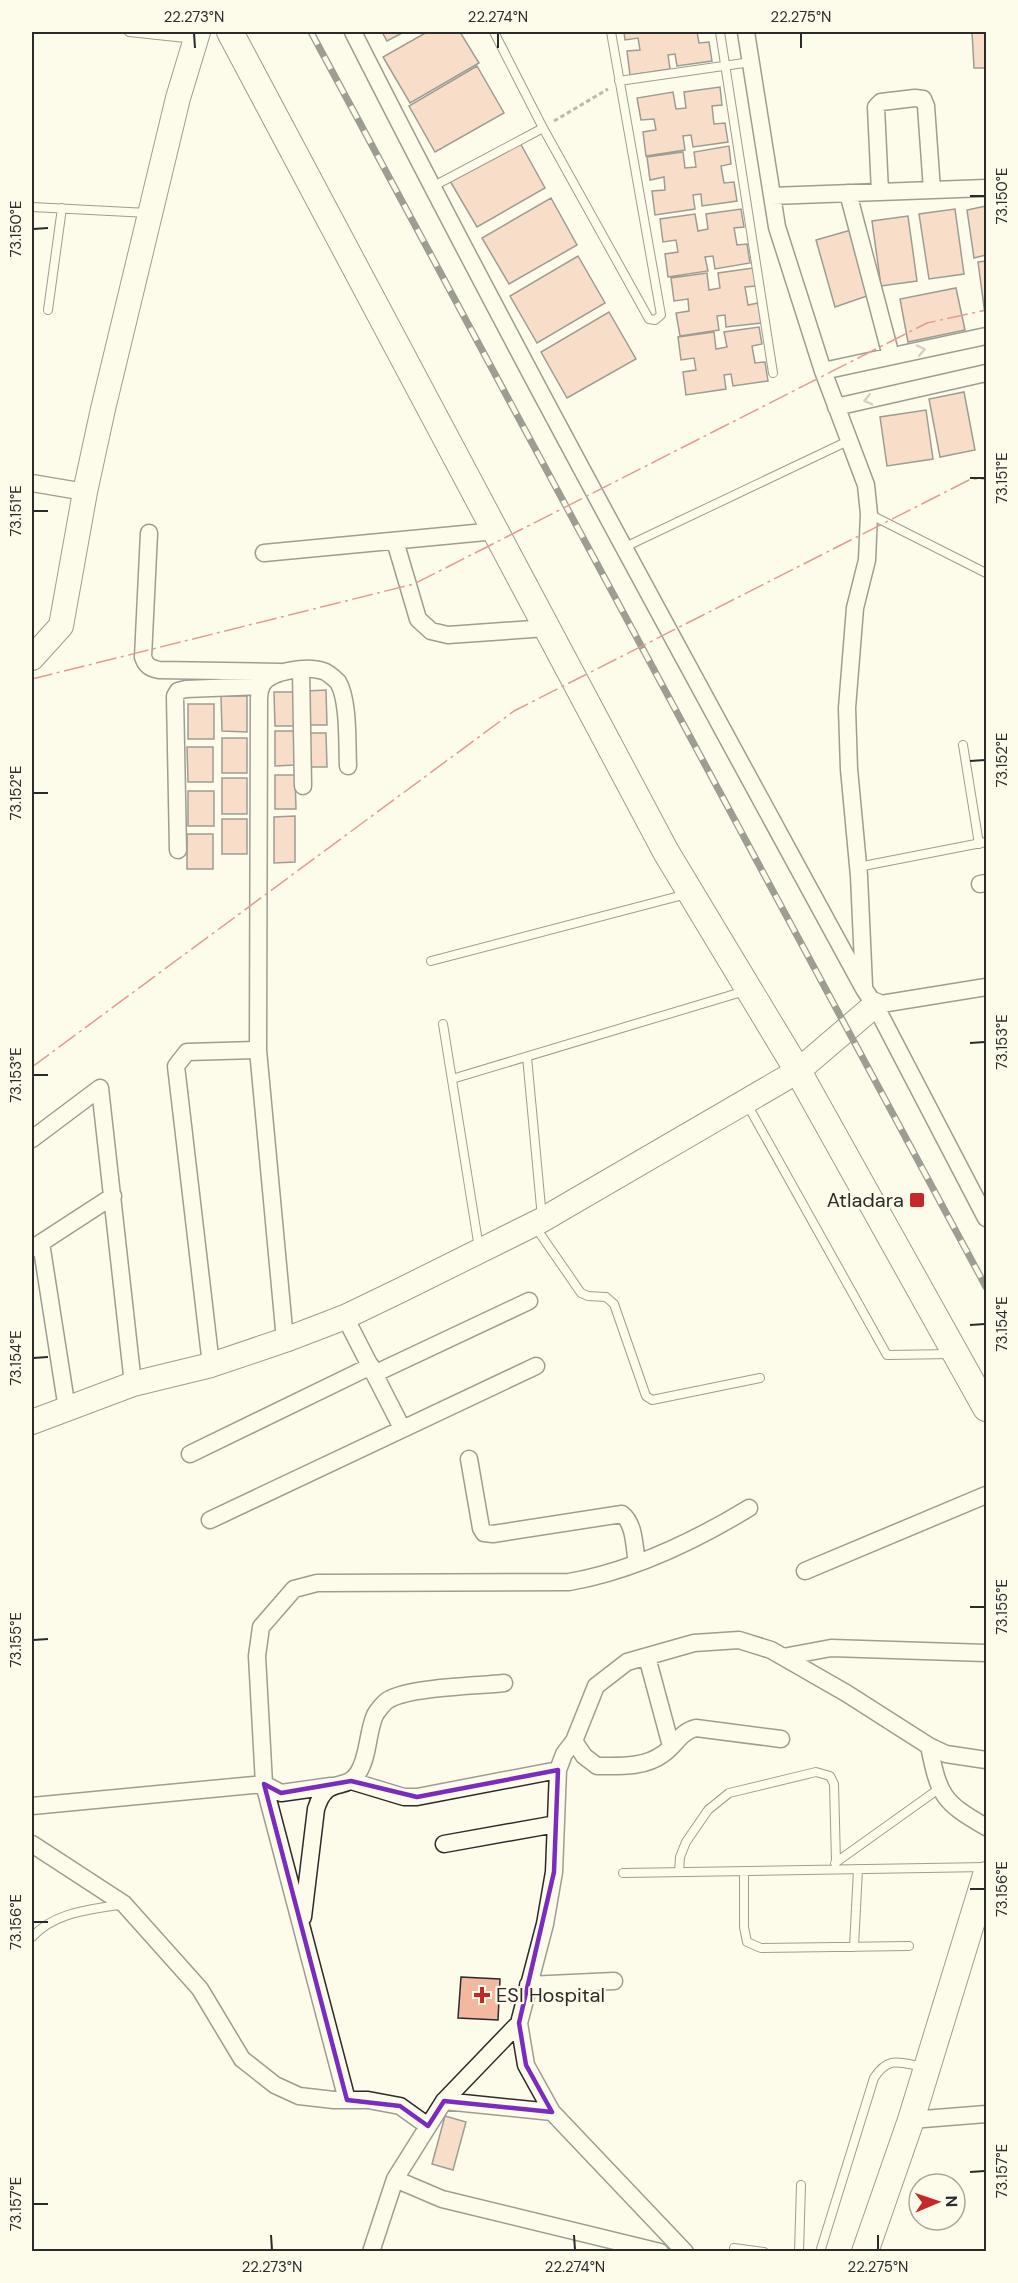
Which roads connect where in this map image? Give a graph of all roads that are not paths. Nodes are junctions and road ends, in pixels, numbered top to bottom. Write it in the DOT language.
graph roads {
  1 [pos="129,32"];
  2 [pos="230,32"];
  3 [pos="353,32"];
  4 [pos="494,32"];
  5 [pos="611,32"];
  6 [pos="720,32"];
  7 [pos="746,32"];
  8 [pos="197,35"];
  9 [pos="751,62"];
  10 [pos="724,66"];
  11 [pos="619,81"];
  12 [pos="543,128"];
  13 [pos="432,188"];
  14 [pos="987,188"];
  15 [pos="932,190"];
  16 [pos="880,192"];
  17 [pos="848,193"];
  18 [pos="772,196"];
  19 [pos="32,207"];
  20 [pos="62,208"];
  21 [pos="151,213"];
  22 [pos="48,310"];
  23 [pos="987,336"];
  24 [pos="891,356"];
  25 [pos="823,371"];
  26 [pos="987,373"];
  27 [pos="773,374"];
  28 [pos="836,407"];
  29 [pos="848,441"];
  30 [pos="32,483"];
  31 [pos="86,492"];
  32 [pos="869,514"];
  33 [pos="496,531"];
  34 [pos="149,533"];
  35 [pos="395,541"];
  36 [pos="625,547"];
  37 [pos="264,553"];
  38 [pos="987,573"];
  39 [pos="547,628"];
  40 [pos="33,655"];
  41 [pos="302,670"];
  42 [pos="280,672"];
  43 [pos="261,686"];
  44 [pos="963,745"];
  45 [pos="348,766"];
  46 [pos="303,786"];
  47 [pos="983,843"];
  48 [pos="178,850"];
  49 [pos="858,867"];
  50 [pos="691,893"];
  51 [pos="431,961"];
  52 [pos="987,987"];
  53 [pos="750,990"];
  54 [pos="869,997"];
  55 [pos="443,1024"];
  56 [pos="258,1050"];
  57 [pos="527,1057"];
  58 [pos="798,1071"];
  59 [pos="452,1079"];
  60 [pos="745,1101"];
  61 [pos="32,1138"];
  62 [pos="113,1196"];
  63 [pos="987,1218"];
  64 [pos="538,1222"];
  65 [pos="36,1246"];
  66 [pos="479,1251"];
  67 [pos="529,1301"];
  68 [pos="345,1317"];
  69 [pos="285,1340"];
  70 [pos="956,1354"];
  71 [pos="211,1365"];
  72 [pos="536,1365"];
  73 [pos="372,1370"];
  74 [pos="760,1378"];
  75 [pos="133,1384"];
  76 [pos="987,1408"];
  77 [pos="67,1409"];
  78 [pos="32,1422"];
  79 [pos="402,1428"];
  80 [pos="190,1454"];
  81 [pos="469,1459"];
  82 [pos="987,1495"];
  83 [pos="749,1508"];
  84 [pos="210,1520"];
  85 [pos="637,1563"];
  86 [pos="805,1571"];
  87 [pos="987,1653"];
  88 [pos="647,1657"];
  89 [pos="783,1657"];
  90 [pos="504,1683"];
  91 [pos="781,1738"];
  92 [pos="574,1741"];
  93 [pos="671,1746"];
  94 [pos="929,1746"];
  95 [pos="987,1760"];
  96 [pos="558,1770"];
  97 [pos="351,1781"];
  98 [pos="264,1784"];
  99 [pos="331,1786"];
  100 [pos="940,1788"];
  101 [pos="32,1806"];
  102 [pos="556,1824"];
  103 [pos="987,1827"];
  104 [pos="32,1844"];
  105 [pos="444,1844"];
  106 [pos="836,1862"];
  107 [pos="987,1867"];
  108 [pos="858,1869"];
  109 [pos="825,1870"];
  110 [pos="744,1871"];
  111 [pos="679,1872"];
  112 [pos="623,1873"];
  113 [pos="987,1875"];
  114 [pos="124,1904"];
  115 [pos="302,1927"];
  116 [pos="33,1932"];
  117 [pos="909,1946"];
  118 [pos="854,1947"];
  119 [pos="614,1981"];
  120 [pos="528,1985"];
  121 [pos="519,2023"];
  122 [pos="927,2068"];
  123 [pos="340,2100"];
  124 [pos="444,2101"];
  125 [pos="552,2112"];
  126 [pos="987,2114"];
  127 [pos="911,2120"];
  128 [pos="428,2126"];
  129 [pos="395,2179"];
  130 [pos="801,2185"];
  131 [pos="734,2248"];
  132 [pos="372,2252"];
  133 [pos="660,2252"];
  134 [pos="686,2252"];
  135 [pos="764,2252"];
  136 [pos="799,2252"];
  137 [pos="820,2252"];
  138 [pos="865,2252"];
  1 -- 8 [label="lane"];
  2 -- 33 [label="main road"];
  3 -- 13 [label="street"];
  4 -- 12 [label="lane"];
  5 -- 11 [label="lane"];
  6 -- 10 [label="lane"];
  7 -- 9 [label="street"];
  8 -- 21 [label="street"];
  9 -- 10 [label="lane"];
  9 -- 18 [label="street"];
  10 -- 11 [label="lane"];
  10 -- 27 [label="lane"];
  11 -- 12 [label="lane"];
  12 -- 13 [label="lane"];
  13 -- 36 [label="street"];
  14 -- 15 [label="street"];
  15 -- 16 [label="street"];
  15 -- 16 [label="street"];
  16 -- 17 [label="street"];
  17 -- 18 [label="street"];
  17 -- 24 [label="street"];
  18 -- 25 [label="street"];
  19 -- 20 [label="lane"];
  20 -- 21 [label="lane"];
  20 -- 22 [label="lane"];
  21 -- 31 [label="street"];
  24 -- 23 [label="street, one-way"];
  24 -- 25 [label="street"];
  25 -- 28 [label="street"];
  26 -- 28 [label="street, one-way"];
  28 -- 29 [label="street"];
  29 -- 32 [label="street"];
  29 -- 36 [label="lane"];
  30 -- 31 [label="street"];
  31 -- 40 [label="street"];
  32 -- 38 [label="lane"];
  32 -- 49 [label="street"];
  33 -- 35 [label="street"];
  33 -- 39 [label="main road"];
  34 -- 42 [label="street"];
  35 -- 37 [label="street"];
  35 -- 39 [label="street"];
  36 -- 54 [label="street"];
  39 -- 50 [label="main road"];
  41 -- 42 [label="street"];
  41 -- 45 [label="street"];
  41 -- 46 [label="street"];
  42 -- 43 [label="street"];
  43 -- 48 [label="street"];
  43 -- 56 [label="street"];
  44 -- 47 [label="lane"];
  47 -- 49 [label="lane"];
  49 -- 54 [label="street"];
  50 -- 51 [label="lane"];
  50 -- 53 [label="main road"];
  52 -- 54 [label="street"];
  53 -- 57 [label="lane"];
  53 -- 58 [label="main road"];
  54 -- 58 [label="street"];
  54 -- 63 [label="street"];
  55 -- 59 [label="lane"];
  56 -- 69 [label="street"];
  56 -- 71 [label="street"];
  57 -- 59 [label="lane"];
  57 -- 64 [label="lane"];
  58 -- 60 [label="street"];
  58 -- 70 [label="main road"];
  59 -- 66 [label="lane"];
  60 -- 64 [label="street"];
  60 -- 70 [label="lane"];
  61 -- 62 [label="street"];
  62 -- 65 [label="street"];
  62 -- 75 [label="street"];
  64 -- 66 [label="street"];
  64 -- 74 [label="lane"];
  65 -- 77 [label="street"];
  66 -- 68 [label="street"];
  67 -- 73 [label="street"];
  68 -- 69 [label="street"];
  68 -- 73 [label="street"];
  69 -- 71 [label="street"];
  70 -- 76 [label="main road"];
  71 -- 75 [label="street"];
  72 -- 79 [label="street"];
  73 -- 79 [label="street"];
  73 -- 80 [label="street"];
  75 -- 77 [label="street"];
  77 -- 78 [label="street"];
  79 -- 84 [label="street"];
  81 -- 85 [label="street"];
  82 -- 86 [label="street"];
  83 -- 85 [label="street"];
  85 -- 98 [label="street"];
  87 -- 89 [label="street"];
  88 -- 89 [label="street"];
  88 -- 92 [label="street"];
  88 -- 93 [label="street"];
  89 -- 94 [label="street"];
  90 -- 97 [label="street"];
  91 -- 93 [label="street"];
  92 -- 93 [label="street"];
  92 -- 96 [label="street"];
  94 -- 95 [label="street"];
  94 -- 100 [label="street"];
  96 -- 97 [label="street"];
  96 -- 102 [label="street"];
  97 -- 99 [label="street"];
  98 -- 99 [label="street"];
  98 -- 101 [label="street"];
  98 -- 115 [label="street"];
  99 -- 115 [label="street"];
  100 -- 103 [label="street"];
  100 -- 106 [label="lane"];
  102 -- 105 [label="street"];
  102 -- 120 [label="street"];
  104 -- 114 [label="street"];
  106 -- 109 [label="lane"];
  106 -- 111 [label="lane"];
  107 -- 108 [label="lane"];
  108 -- 109 [label="lane"];
  108 -- 118 [label="lane"];
  109 -- 110 [label="lane"];
  110 -- 111 [label="lane"];
  110 -- 118 [label="lane"];
  111 -- 112 [label="lane"];
  113 -- 122 [label="main road"];
  114 -- 116 [label="lane"];
  114 -- 123 [label="street"];
  115 -- 123 [label="street"];
  117 -- 118 [label="lane"];
  119 -- 120 [label="street"];
  120 -- 121 [label="street"];
  121 -- 124 [label="street"];
  121 -- 125 [label="street"];
  122 -- 127 [label="main road"];
  122 -- 137 [label="lane"];
  123 -- 128 [label="street"];
  124 -- 125 [label="street"];
  124 -- 128 [label="street"];
  125 -- 134 [label="street"];
  126 -- 127 [label="street"];
  127 -- 138 [label="main road"];
  128 -- 129 [label="street"];
  129 -- 132 [label="street"];
  129 -- 133 [label="street"];
  130 -- 136 [label="lane"];
  131 -- 135 [label="lane"];
}
